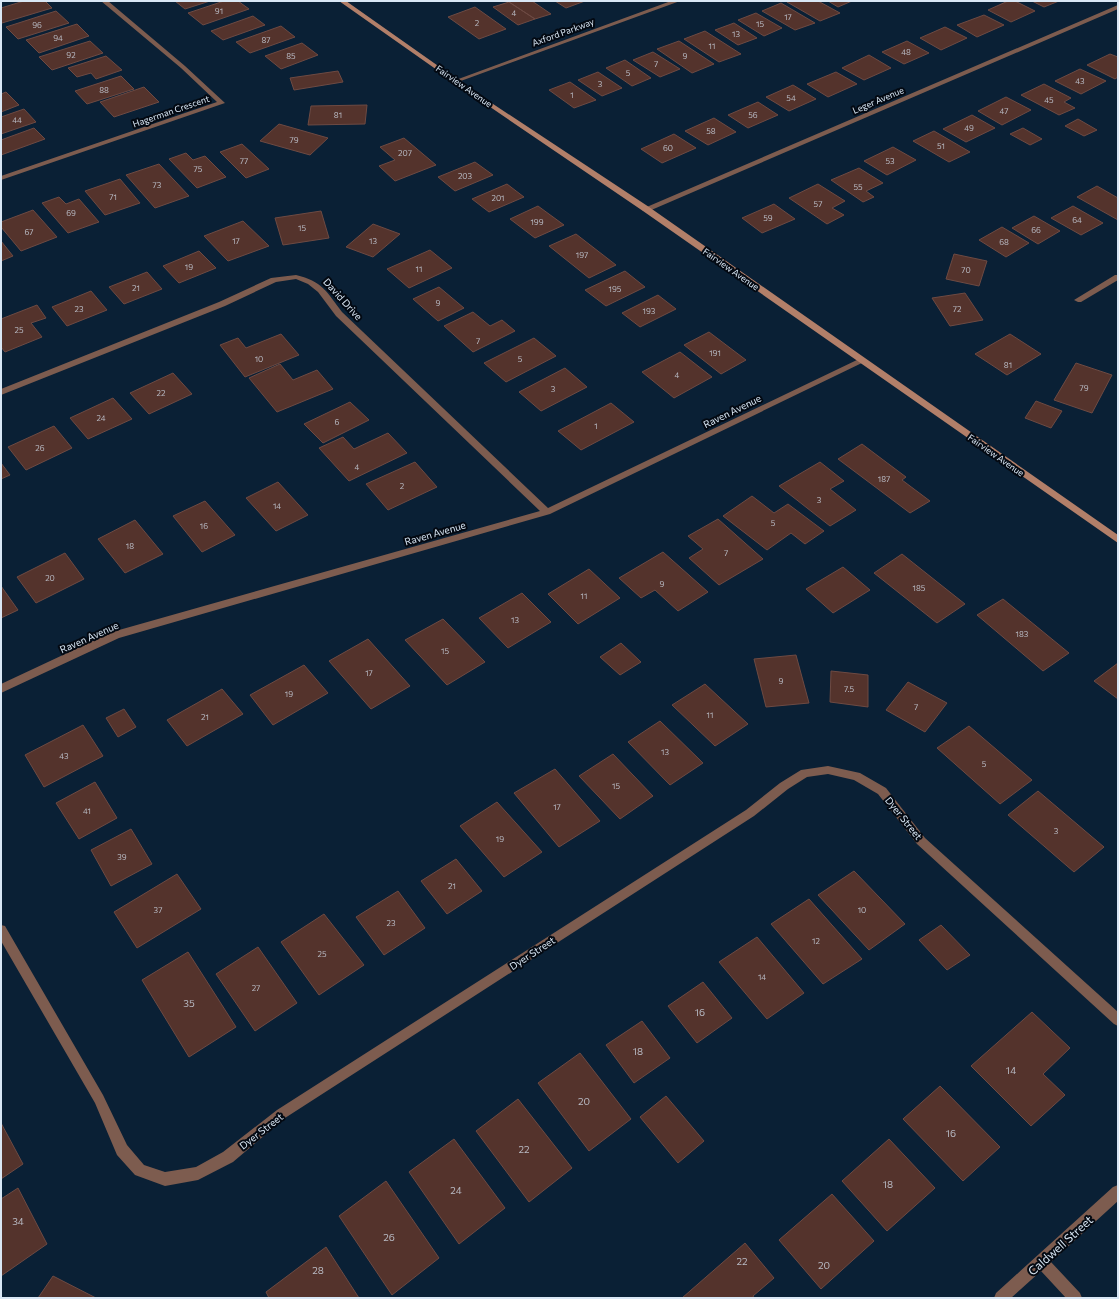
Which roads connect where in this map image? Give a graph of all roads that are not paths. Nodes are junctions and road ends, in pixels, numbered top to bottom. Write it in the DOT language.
graph roads {
  1 [pos="104,1"];
  2 [pos="342,1"];
  3 [pos="677,1"];
  4 [pos="1118,7"];
  5 [pos="456,81"];
  6 [pos="1,178"];
  7 [pos="646,209"];
  8 [pos="1118,277"];
  9 [pos="1078,300"];
  10 [pos="862,361"];
  11 [pos="1,392"];
  12 [pos="547,512"];
  13 [pos="1118,540"];
  14 [pos="1,689"];
  15 [pos="1,930"];
  16 [pos="1118,1020"];
  17 [pos="1118,1192"];
  18 [pos="1042,1262"];
  19 [pos="1001,1298"];
  20 [pos="1075,1298"];
  1 -- 6 [label="street, Hagerman Crescent"];
  2 -- 5 [label="main road, Fairview Avenue"];
  3 -- 5 [label="street, Axford Parkway"];
  4 -- 7 [label="street, Leger Avenue"];
  5 -- 7 [label="main road, Fairview Avenue"];
  7 -- 10 [label="main road, Fairview Avenue"];
  8 -- 9 [label="street"];
  10 -- 12 [label="street, Raven Avenue"];
  10 -- 13 [label="main road, Fairview Avenue"];
  11 -- 12 [label="street, David Drive"];
  12 -- 14 [label="street, Raven Avenue"];
  15 -- 16 [label="street, Dyer Street"];
  17 -- 18 [label="street, Caldwell Street"];
  18 -- 19 [label="street, Caldwell Street"];
  18 -- 20 [label="street"];
}
